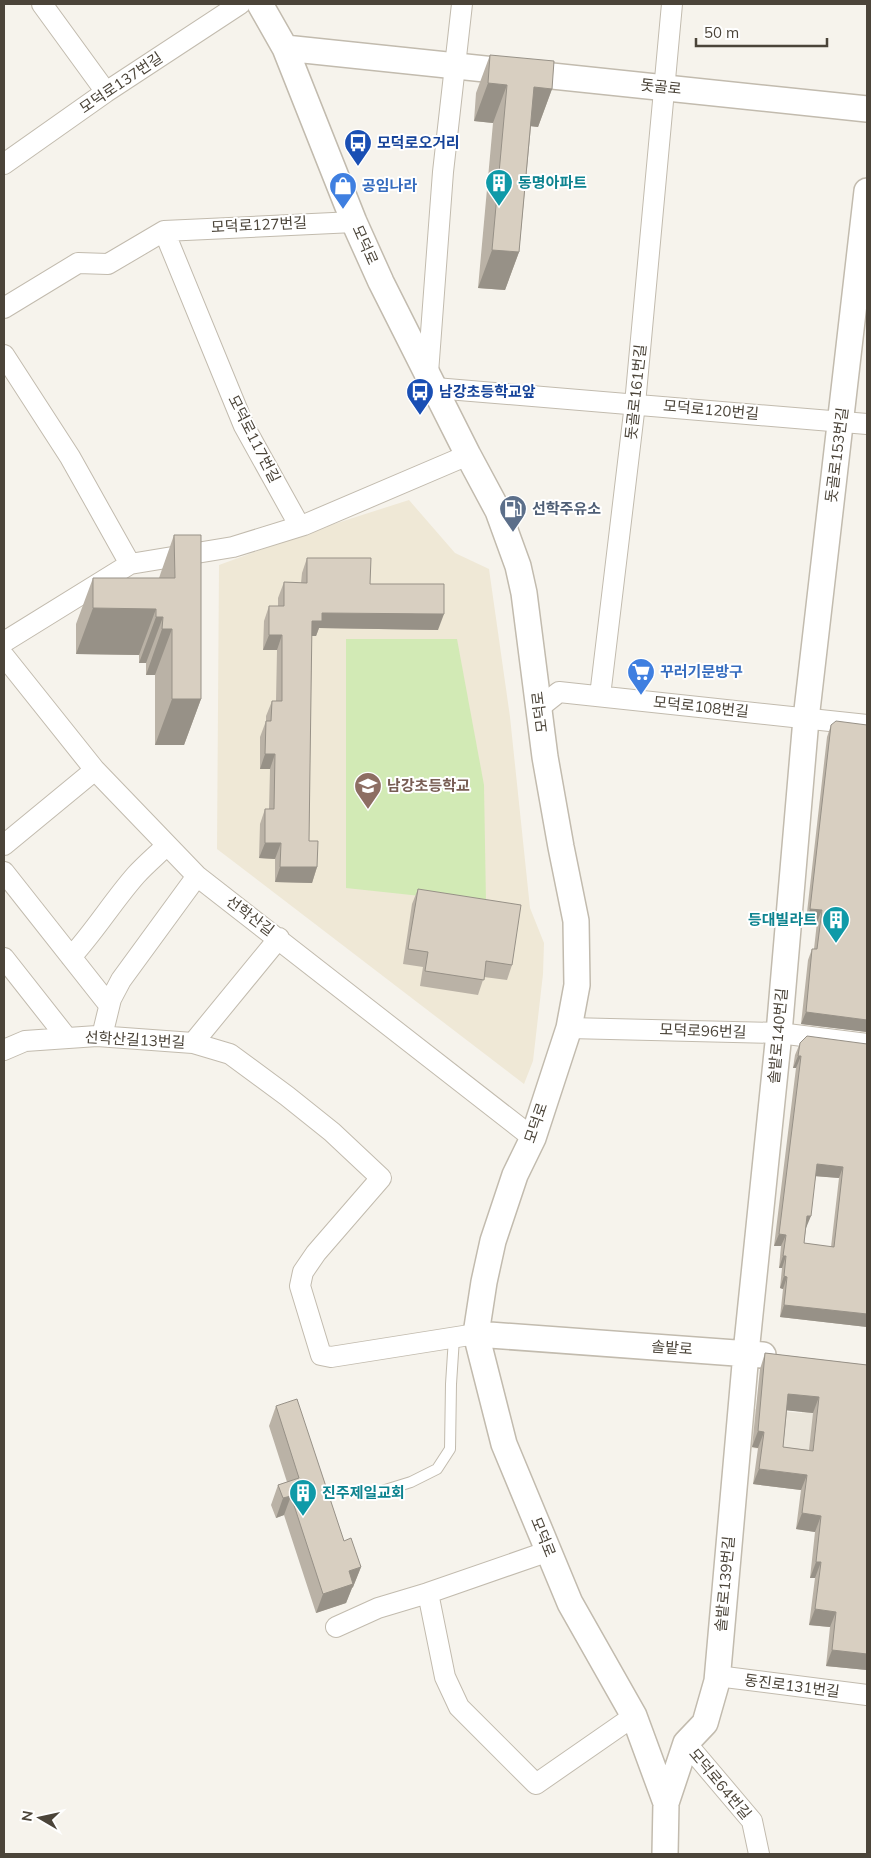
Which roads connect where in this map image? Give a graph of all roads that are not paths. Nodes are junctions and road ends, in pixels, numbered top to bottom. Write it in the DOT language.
graph roads {
  1 [pos="42,4"];
  2 [pos="240,4"];
  3 [pos="260,4"];
  4 [pos="462,4"];
  5 [pos="672,4"];
  6 [pos="284,48"];
  7 [pos="455,66"];
  8 [pos="664,88"];
  9 [pos="106,92"];
  10 [pos="867,109"];
  11 [pos="4,164"];
  12 [pos="867,191"];
  13 [pos="354,222"];
  14 [pos="164,231"];
  15 [pos="863,272"];
  16 [pos="4,308"];
  17 [pos="4,355"];
  18 [pos="432,381"];
  19 [pos="635,404"];
  20 [pos="841,421"];
  21 [pos="867,424"];
  22 [pos="468,454"];
  23 [pos="299,525"];
  24 [pos="130,564"];
  25 [pos="4,642"];
  26 [pos="4,656"];
  27 [pos="600,696"];
  28 [pos="540,707"];
  29 [pos="806,719"];
  30 [pos="867,725"];
  31 [pos="95,770"];
  32 [pos="4,845"];
  33 [pos="167,845"];
  34 [pos="4,872"];
  35 [pos="197,876"];
  36 [pos="279,938"];
  37 [pos="71,957"];
  38 [pos="4,958"];
  39 [pos="109,1005"];
  40 [pos="569,1028"];
  41 [pos="779,1033"];
  42 [pos="102,1036"];
  43 [pos="67,1038"];
  44 [pos="193,1043"];
  45 [pos="867,1044"];
  46 [pos="4,1050"];
  47 [pos="532,1138"];
  48 [pos="465,1336"];
  49 [pos="746,1353"];
  50 [pos="784,1357"];
  51 [pos="369,1495"];
  52 [pos="549,1552"];
  53 [pos="428,1593"];
  54 [pos="336,1627"];
  55 [pos="717,1676"];
  56 [pos="867,1695"];
  57 [pos="634,1716"];
  58 [pos="686,1743"];
  59 [pos="666,1803"];
  60 [pos="665,1854"];
  61 [pos="759,1854"];
  1 -- 9 [label="street"];
  2 -- 9 [label="street, 모덕로137번길"];
  3 -- 6 [label="street, 모덕로"];
  4 -- 7 [label="street"];
  5 -- 8 [label="street, 돗골로161번길"];
  6 -- 7 [label="street, 돗골로"];
  6 -- 13 [label="street, 모덕로"];
  7 -- 8 [label="street, 돗골로"];
  7 -- 18 [label="street"];
  8 -- 10 [label="street, 돗골로"];
  8 -- 19 [label="street, 돗골로161번길"];
  9 -- 11 [label="street, 모덕로137번길"];
  12 -- 15 [label="street, 돗골로153번길"];
  13 -- 14 [label="street, 모덕로127번길"];
  13 -- 18 [label="street, 모덕로"];
  14 -- 16 [label="street, 모덕로127번길"];
  14 -- 23 [label="street, 모덕로117번길"];
  15 -- 20 [label="street, 돗골로153번길"];
  17 -- 24 [label="street"];
  18 -- 19 [label="street, 모덕로120번길"];
  18 -- 22 [label="street, 모덕로"];
  19 -- 20 [label="street, 모덕로120번길"];
  19 -- 27 [label="street, 돗골로161번길"];
  20 -- 21 [label="street, 모덕로120번길"];
  20 -- 29 [label="street, 돗골로153번길"];
  22 -- 23 [label="street"];
  22 -- 28 [label="street, 모덕로"];
  23 -- 24 [label="street"];
  24 -- 25 [label="street"];
  26 -- 31 [label="street, 선학산길"];
  27 -- 28 [label="street, 모덕로108번길"];
  27 -- 29 [label="street, 모덕로108번길"];
  28 -- 40 [label="street, 모덕로"];
  29 -- 30 [label="street, 모덕로108번길"];
  29 -- 41 [label="street, 솔밭로140번길"];
  31 -- 32 [label="street"];
  31 -- 33 [label="street, 선학산길"];
  33 -- 35 [label="street, 선학산길"];
  33 -- 37 [label="street"];
  34 -- 37 [label="street"];
  35 -- 36 [label="street, 선학산길"];
  35 -- 39 [label="street"];
  36 -- 44 [label="street, 선학산길13번길"];
  36 -- 47 [label="street, 선학산길"];
  37 -- 39 [label="street"];
  38 -- 43 [label="street"];
  39 -- 42 [label="street"];
  40 -- 41 [label="street, 모덕로96번길"];
  40 -- 47 [label="street, 모덕로"];
  41 -- 45 [label="street, 모덕로96번길"];
  41 -- 49 [label="street, 솔밭로140번길"];
  42 -- 43 [label="street, 선학산길13번길"];
  42 -- 44 [label="street, 선학산길13번길"];
  43 -- 46 [label="street, 선학산길13번길"];
  44 -- 48 [label="street"];
  47 -- 48 [label="street, 모덕로"];
  48 -- 49 [label="street, 솔밭로"];
  48 -- 51 [label="lane"];
  48 -- 52 [label="street, 모덕로"];
  49 -- 50 [label="street, 솔밭로"];
  49 -- 55 [label="street, 솔밭로139번길"];
  52 -- 53 [label="street"];
  52 -- 57 [label="street, 모덕로"];
  53 -- 54 [label="street"];
  53 -- 57 [label="street"];
  55 -- 56 [label="street, 동진로131번길"];
  55 -- 58 [label="street, 솔밭로139번길"];
  57 -- 59 [label="street, 모덕로"];
  58 -- 59 [label="street, 솔밭로139번길"];
  58 -- 61 [label="street, 모덕로64번길"];
  59 -- 60 [label="street, 모덕로"];
}
